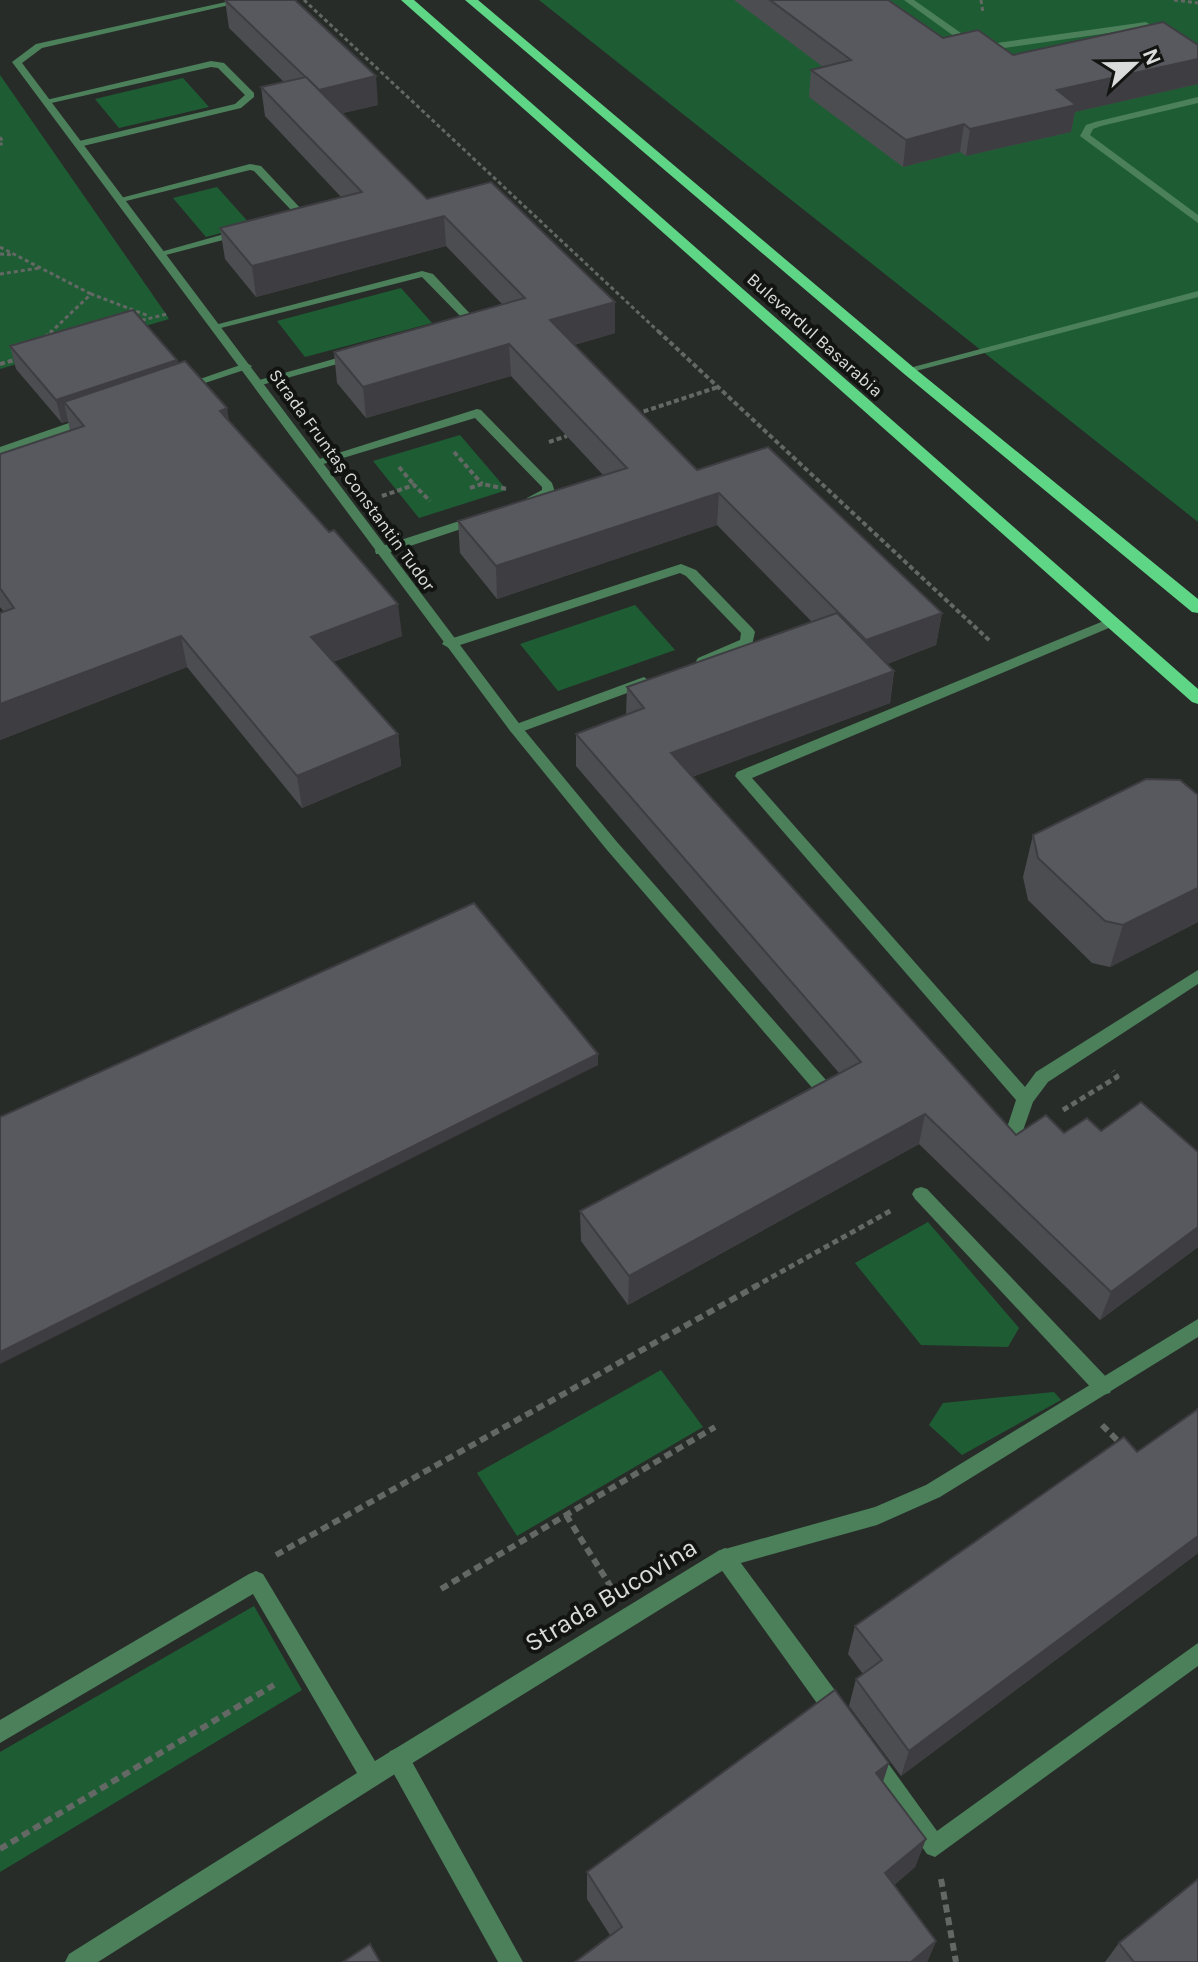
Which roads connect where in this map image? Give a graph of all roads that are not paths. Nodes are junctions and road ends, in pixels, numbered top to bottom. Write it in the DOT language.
graph roads {
  1 [pos="247,0"];
  2 [pos="407,0"];
  3 [pos="471,0"];
  4 [pos="908,0"];
  5 [pos="1198,59"];
  6 [pos="1198,100"];
  7 [pos="47,101"];
  8 [pos="79,144"];
  9 [pos="122,199"];
  10 [pos="1198,220"];
  11 [pos="276,223"];
  12 [pos="248,231"];
  13 [pos="162,253"];
  14 [pos="1198,294"];
  15 [pos="217,326"];
  16 [pos="446,332"];
  17 [pos="373,351"];
  18 [pos="246,366"];
  19 [pos="908,370"];
  20 [pos="258,382"];
  21 [pos="174,391"];
  22 [pos="101,416"];
  23 [pos="0,451"];
  24 [pos="316,462"];
  25 [pos="521,504"];
  26 [pos="493,514"];
  27 [pos="381,551"];
  28 [pos="1198,608"];
  29 [pos="1111,622"];
  30 [pos="449,644"];
  31 [pos="692,665"];
  32 [pos="663,676"];
  33 [pos="1198,698"];
  34 [pos="516,729"];
  35 [pos="1198,976"];
  36 [pos="827,1093"];
  37 [pos="1025,1099"];
  38 [pos="1013,1137"];
  39 [pos="921,1194"];
  40 [pos="1198,1327"];
  41 [pos="1103,1387"];
  42 [pos="725,1558"];
  43 [pos="1198,1653"];
  44 [pos="0,1732"];
  45 [pos="398,1759"];
  46 [pos="371,1776"];
  47 [pos="77,1962"];
  48 [pos="511,1962"];
  1 -- 7 [label="street, Strada Fruntaș Constantin Tudor"];
  2 -- 29 [label="main road, Bulevardul Basarabia"];
  3 -- 19 [label="main road, Bulevardul Basarabia"];
  4 -- 5 [label="street"];
  6 -- 10 [label="street"];
  7 -- 8 [label="street, Strada Fruntaș Constantin Tudor"];
  7 -- 8 [label="street"];
  8 -- 9 [label="street, Strada Fruntaș Constantin Tudor"];
  9 -- 11 [label="street"];
  9 -- 13 [label="street, Strada Fruntaș Constantin Tudor"];
  12 -- 13 [label="street"];
  13 -- 15 [label="street, Strada Fruntaș Constantin Tudor"];
  14 -- 19 [label="street"];
  15 -- 16 [label="street"];
  15 -- 18 [label="street, Strada Fruntaș Constantin Tudor"];
  17 -- 20 [label="street"];
  18 -- 20 [label="street, Strada Fruntaș Constantin Tudor"];
  18 -- 21 [label="street"];
  19 -- 28 [label="main road, Bulevardul Basarabia"];
  20 -- 24 [label="street, Strada Fruntaș Constantin Tudor"];
  22 -- 23 [label="street"];
  24 -- 25 [label="street"];
  24 -- 27 [label="street, Strada Fruntaș Constantin Tudor"];
  26 -- 27 [label="street"];
  27 -- 30 [label="street, Strada Fruntaș Constantin Tudor"];
  29 -- 33 [label="main road, Bulevardul Basarabia"];
  29 -- 37 [label="street"];
  30 -- 31 [label="street"];
  30 -- 34 [label="street, Strada Fruntaș Constantin Tudor"];
  32 -- 34 [label="street"];
  34 -- 36 [label="street, Strada Fruntaș Constantin Tudor"];
  35 -- 37 [label="street"];
  37 -- 38 [label="street"];
  39 -- 41 [label="street"];
  40 -- 41 [label="street, Strada Bucovina"];
  41 -- 42 [label="street, Strada Bucovina"];
  42 -- 43 [label="street"];
  42 -- 45 [label="street, Strada Bucovina"];
  44 -- 46 [label="street"];
  45 -- 46 [label="street, Strada Bucovina"];
  45 -- 48 [label="street"];
  46 -- 47 [label="street, Strada Bucovina"];
}
